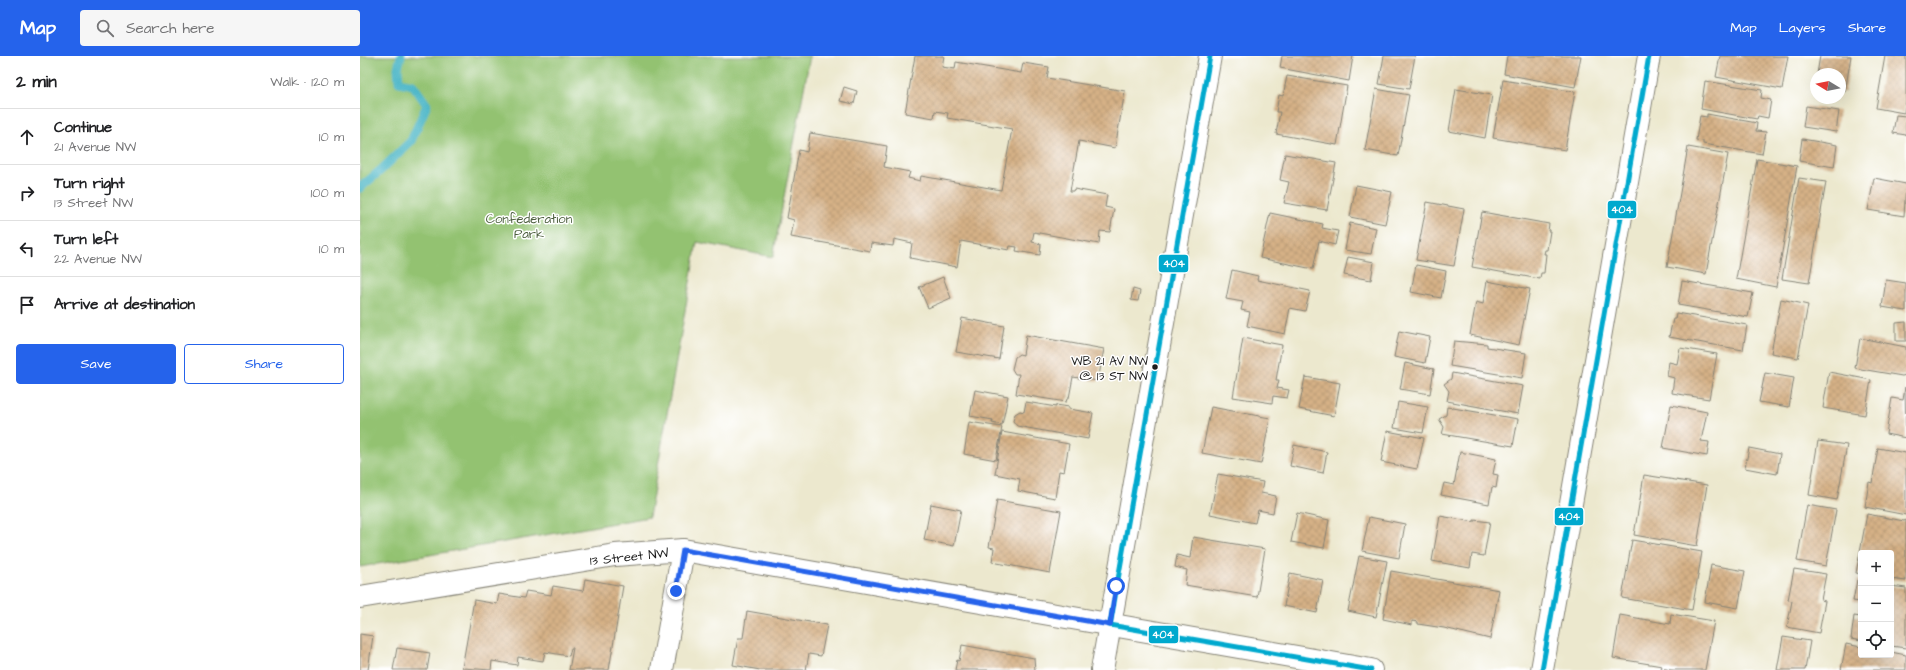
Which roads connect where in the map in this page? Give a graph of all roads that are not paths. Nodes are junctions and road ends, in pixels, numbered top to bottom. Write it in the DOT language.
graph roads {
  1 [pos="1210,56"];
  2 [pos="1649,56"];
  3 [pos="683,550"];
  4 [pos="360,597"];
  5 [pos="1110,625"];
  6 [pos="662,670"];
  7 [pos="1102,670"];
  8 [pos="1371,670"];
  9 [pos="1542,670"];
  1 -- 5 [label="street"];
  2 -- 9 [label="street"];
  3 -- 4 [label="street, 13 Street NW"];
  3 -- 5 [label="street, 13 Street NW"];
  3 -- 6 [label="street"];
  5 -- 7 [label="street"];
  5 -- 8 [label="street, 13 Street NW"];
}
